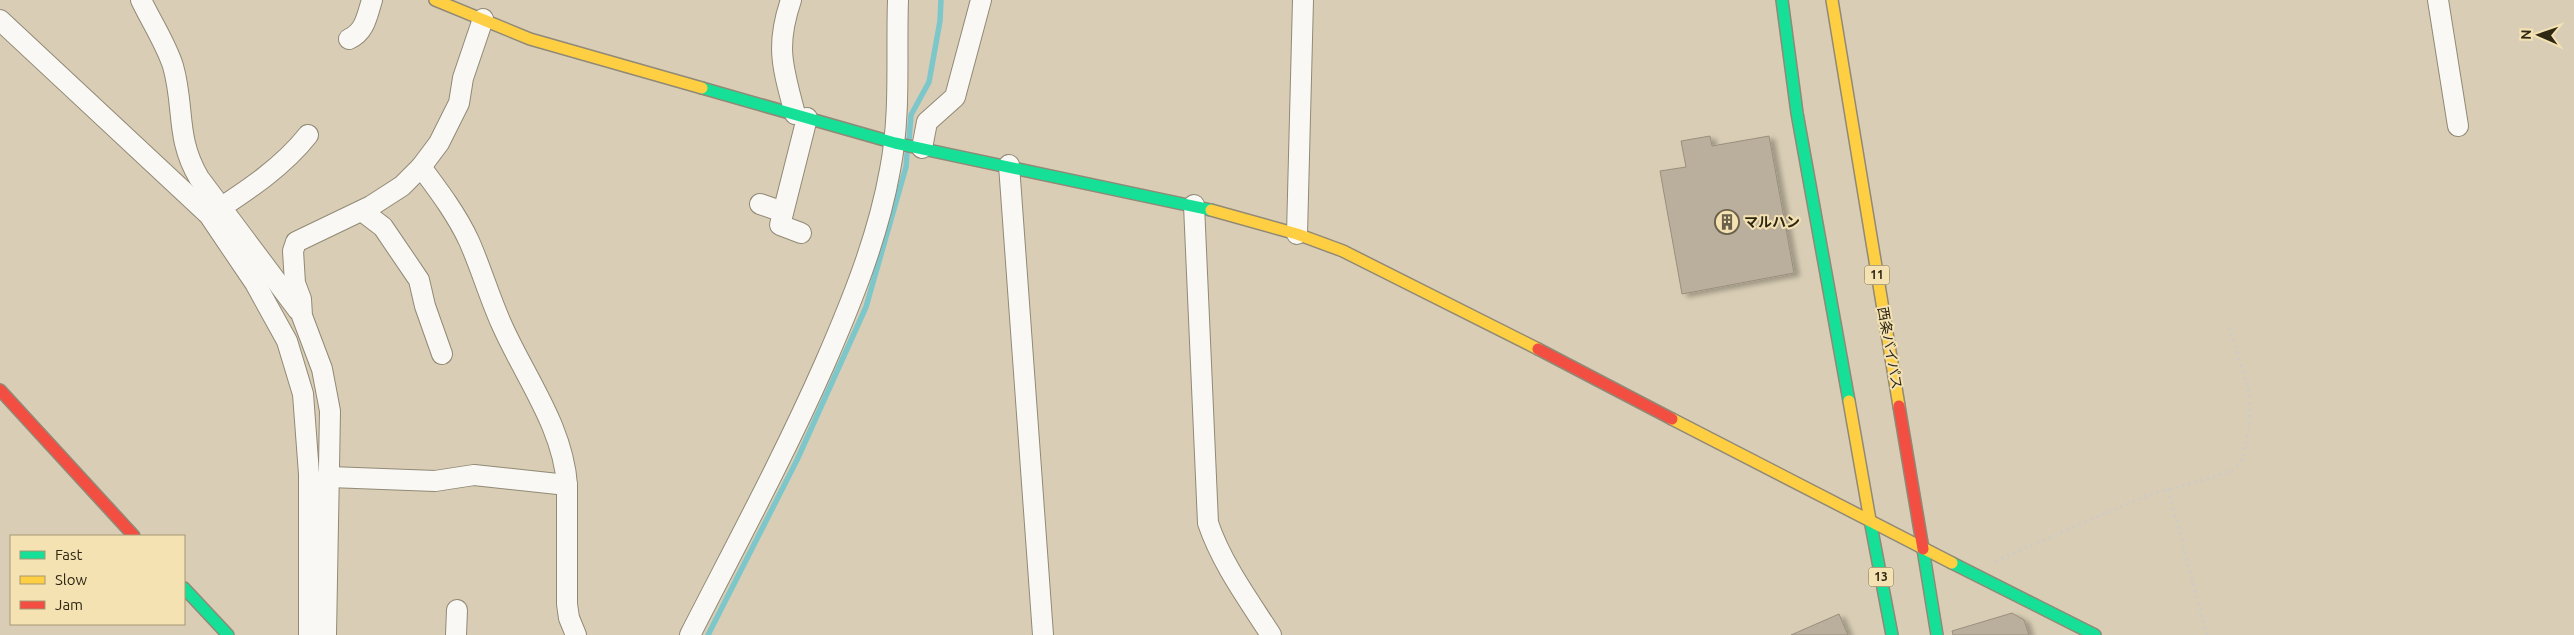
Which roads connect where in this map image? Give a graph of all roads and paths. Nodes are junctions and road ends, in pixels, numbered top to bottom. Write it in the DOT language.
graph roads {
  1 [pos="141,0"];
  2 [pos="372,0"];
  3 [pos="435,0"];
  4 [pos="791,0"];
  5 [pos="898,0"];
  6 [pos="981,0"];
  7 [pos="1303,0"];
  8 [pos="1782,0"];
  9 [pos="1832,0"];
  10 [pos="2438,0"];
  11 [pos="483,19"];
  12 [pos="0,20"];
  13 [pos="349,39"];
  14 [pos="801,116"];
  15 [pos="2458,126"];
  16 [pos="308,135"];
  17 [pos="897,143"];
  18 [pos="920,148"];
  19 [pos="1009,165"];
  20 [pos="422,167"];
  21 [pos="760,204"];
  22 [pos="1194,205"];
  23 [pos="216,211"];
  24 [pos="362,211"];
  25 [pos="783,212"];
  26 [pos="800,233"];
  27 [pos="1297,234"];
  28 [pos="302,316"];
  29 [pos="2228,323"];
  30 [pos="442,354"];
  31 [pos="0,390"];
  32 [pos="330,477"];
  33 [pos="567,485"];
  34 [pos="2168,489"];
  35 [pos="1870,520"];
  36 [pos="132,535"];
  37 [pos="1923,549"];
  38 [pos="1981,576"];
  39 [pos="185,589"];
  40 [pos="457,610"];
  41 [pos="228,635"];
  42 [pos="309,635"];
  43 [pos="326,635"];
  44 [pos="456,635"];
  45 [pos="576,635"];
  46 [pos="690,635"];
  47 [pos="1043,635"];
  48 [pos="1272,635"];
  49 [pos="1892,635"];
  50 [pos="1937,635"];
  51 [pos="2095,635"];
  52 [pos="2207,635"];
  1 -- 23 [label="street"];
  2 -- 13 [label="street"];
  3 -- 11 [label="main road"];
  4 -- 14 [label="street"];
  5 -- 17 [label="street"];
  6 -- 18 [label="street"];
  7 -- 27 [label="street"];
  8 -- 35 [label="main road"];
  9 -- 37 [label="main road, 西条バイパス / 11"];
  10 -- 15 [label="street"];
  11 -- 14 [label="main road"];
  11 -- 20 [label="street"];
  12 -- 23 [label="street"];
  14 -- 17 [label="main road"];
  14 -- 25 [label="street"];
  16 -- 23 [label="street"];
  17 -- 18 [label="main road"];
  17 -- 46 [label="street"];
  18 -- 19 [label="main road"];
  19 -- 22 [label="main road"];
  19 -- 47 [label="street"];
  20 -- 24 [label="street"];
  20 -- 33 [label="street"];
  21 -- 25 [label="street"];
  22 -- 27 [label="main road"];
  22 -- 48 [label="street"];
  23 -- 28 [label="street"];
  23 -- 42 [label="street"];
  24 -- 28 [label="street"];
  24 -- 30 [label="street"];
  25 -- 26 [label="street"];
  27 -- 35 [label="main road"];
  28 -- 32 [label="street"];
  29 -- 34 [label="path"];
  31 -- 36 [label="main road"];
  32 -- 33 [label="street"];
  32 -- 43 [label="street"];
  33 -- 45 [label="street"];
  34 -- 38 [label="path"];
  34 -- 52 [label="path"];
  35 -- 37 [label="main road"];
  35 -- 49 [label="main road, 13"];
  37 -- 38 [label="main road"];
  37 -- 50 [label="main road, 西条バイパス"];
  38 -- 51 [label="main road"];
  39 -- 41 [label="main road"];
  40 -- 44 [label="street"];
}
